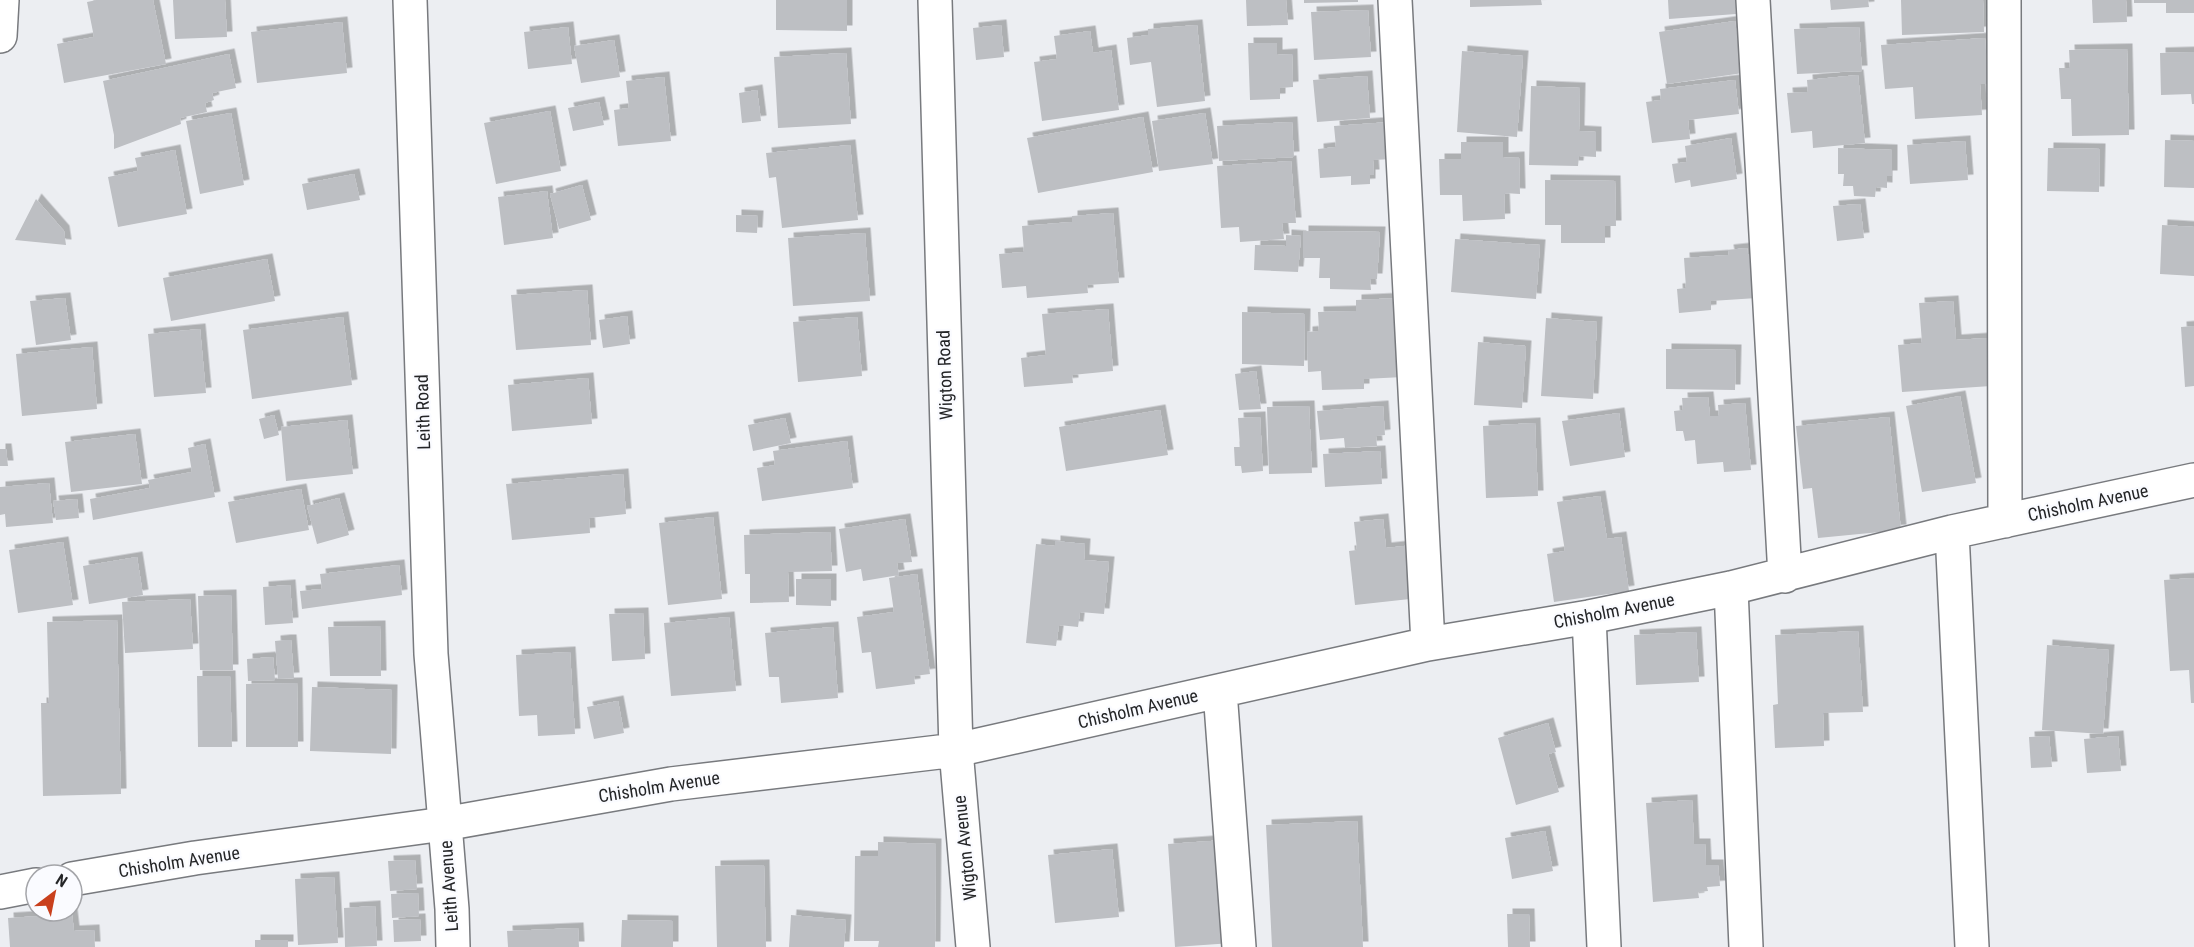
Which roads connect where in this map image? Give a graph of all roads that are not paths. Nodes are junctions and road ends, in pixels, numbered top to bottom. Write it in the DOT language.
graph roads {
  1 [pos="2,0"];
  2 [pos="410,0"];
  3 [pos="935,0"];
  4 [pos="1395,0"];
  5 [pos="1753,0"];
  6 [pos="2004,0"];
  7 [pos="0,36"];
  8 [pos="2194,480"];
  9 [pos="2005,521"];
  10 [pos="1952,532"];
  11 [pos="1785,576"];
  12 [pos="1731,588"];
  13 [pos="1589,617"];
  14 [pos="1428,644"];
  15 [pos="1220,691"];
  16 [pos="956,750"];
  17 [pos="444,824"];
  18 [pos="84,877"];
  19 [pos="24,887"];
  20 [pos="0,892"];
  21 [pos="453,947"];
  22 [pos="973,947"];
  23 [pos="1239,947"];
  24 [pos="1604,947"];
  25 [pos="1746,947"];
  26 [pos="1972,947"];
  1 -- 7 [label="street"];
  2 -- 17 [label="street, Leith Road"];
  3 -- 16 [label="street, Wigton Road"];
  4 -- 14 [label="street"];
  5 -- 11 [label="street"];
  6 -- 9 [label="street"];
  8 -- 9 [label="street, Chisholm Avenue"];
  9 -- 10 [label="street, Chisholm Avenue"];
  10 -- 11 [label="street, Chisholm Avenue"];
  10 -- 26 [label="street"];
  11 -- 12 [label="street, Chisholm Avenue"];
  12 -- 13 [label="street, Chisholm Avenue"];
  12 -- 25 [label="street"];
  13 -- 14 [label="street, Chisholm Avenue"];
  13 -- 24 [label="street"];
  14 -- 15 [label="street, Chisholm Avenue"];
  15 -- 16 [label="street, Chisholm Avenue"];
  15 -- 23 [label="street"];
  16 -- 17 [label="street, Chisholm Avenue"];
  16 -- 22 [label="street, Wigton Avenue"];
  17 -- 18 [label="street, Chisholm Avenue"];
  17 -- 21 [label="street, Leith Avenue"];
  19 -- 20 [label="street"];
}
